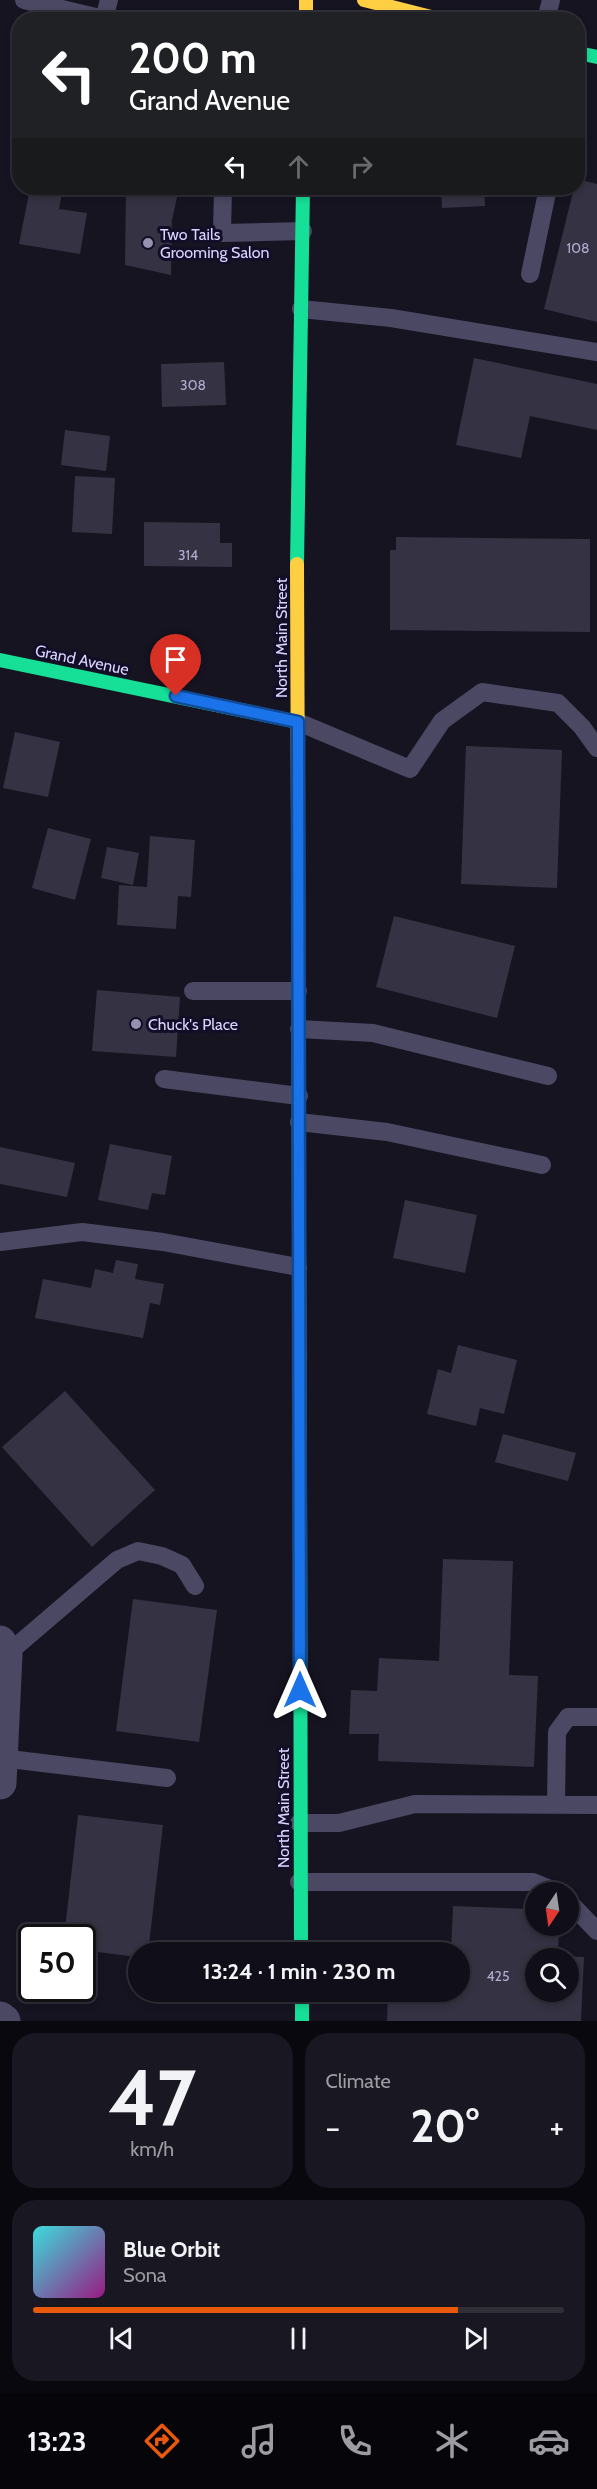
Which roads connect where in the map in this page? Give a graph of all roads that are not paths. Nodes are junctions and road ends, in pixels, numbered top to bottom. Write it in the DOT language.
graph roads {
  1 [pos="364,0"];
  2 [pos="29,1"];
  3 [pos="75,12"];
  4 [pos="411,12"];
  5 [pos="223,195"];
  6 [pos="303,195"];
  7 [pos="547,195"];
  8 [pos="303,231"];
  9 [pos="530,274"];
  10 [pos="301,309"];
  11 [pos="597,352"];
  12 [pos="0,660"];
  13 [pos="298,722"];
  14 [pos="597,748"];
  15 [pos="193,991"];
  16 [pos="298,991"];
  17 [pos="299,1029"];
  18 [pos="548,1076"];
  19 [pos="164,1079"];
  20 [pos="298,1096"];
  21 [pos="299,1122"];
  22 [pos="542,1165"];
  23 [pos="0,1242"];
  24 [pos="298,1268"];
  25 [pos="195,1586"];
  26 [pos="3,1648"];
  27 [pos="597,1717"];
  28 [pos="1,1771"];
  29 [pos="167,1778"];
  30 [pos="556,1804"];
  31 [pos="597,1805"];
  32 [pos="299,1823"];
  33 [pos="299,1882"];
  34 [pos="525,1882"];
  35 [pos="579,1912"];
  36 [pos="597,1931"];
  37 [pos="301,1942"];
  38 [pos="302,2002"];
  39 [pos="0,2018"];
  40 [pos="4,2021"];
  41 [pos="302,2021"];
  1 -- 4 [label="main road"];
  2 -- 3 [label="lane"];
  5 -- 8 [label="lane"];
  6 -- 8 [label="main road, North Main Street"];
  7 -- 9 [label="lane"];
  8 -- 10 [label="main road, North Main Street"];
  10 -- 11 [label="lane"];
  10 -- 13 [label="main road, North Main Street"];
  12 -- 13 [label="main road, Grand Avenue"];
  13 -- 14 [label="lane"];
  13 -- 16 [label="main road, North Main Street"];
  15 -- 16 [label="lane"];
  16 -- 17 [label="main road, North Main Street"];
  17 -- 18 [label="lane"];
  17 -- 20 [label="main road, North Main Street"];
  19 -- 20 [label="lane"];
  20 -- 21 [label="main road, North Main Street"];
  21 -- 22 [label="lane"];
  21 -- 24 [label="main road, North Main Street"];
  23 -- 24 [label="lane"];
  24 -- 32 [label="main road, North Main Street"];
  25 -- 26 [label="lane"];
  26 -- 28 [label="street"];
  27 -- 30 [label="lane"];
  28 -- 29 [label="lane"];
  30 -- 31 [label="lane"];
  30 -- 32 [label="lane"];
  32 -- 33 [label="main road, North Main Street"];
  33 -- 34 [label="lane"];
  33 -- 37 [label="main road, North Main Street"];
  35 -- 36 [label="lane"];
  38 -- 41 [label="main road"];
  39 -- 40 [label="street"];
}
